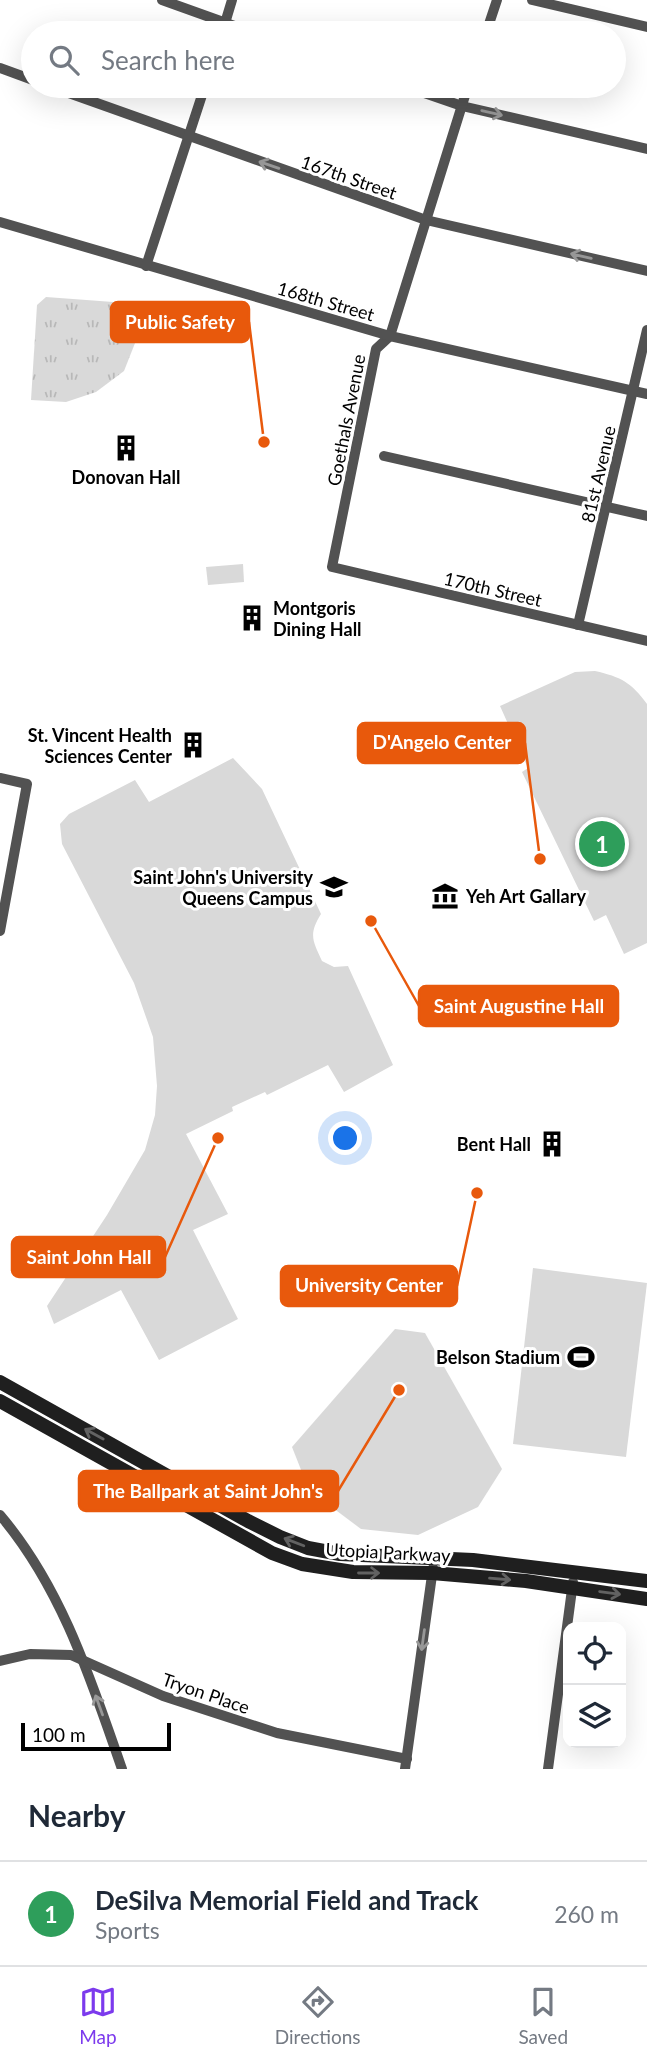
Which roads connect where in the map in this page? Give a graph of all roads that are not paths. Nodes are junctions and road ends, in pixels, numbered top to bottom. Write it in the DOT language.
graph roads {
  1 [pos="162,0"];
  2 [pos="232,0"];
  3 [pos="497,0"];
  4 [pos="532,0"];
  5 [pos="208,21"];
  6 [pos="225,21"];
  7 [pos="490,21"];
  8 [pos="621,21"];
  9 [pos="626,22"];
  10 [pos="647,27"];
  11 [pos="0,68"];
  12 [pos="21,76"];
  13 [pos="82,98"];
  14 [pos="201,98"];
  15 [pos="438,98"];
  16 [pos="464,98"];
  17 [pos="461,106"];
  18 [pos="188,137"];
  19 [pos="647,149"];
  20 [pos="426,220"];
  21 [pos="0,222"];
  22 [pos="146,266"];
  23 [pos="647,271"];
  24 [pos="647,330"];
  25 [pos="390,336"];
  26 [pos="633,390"];
  27 [pos="647,394"];
  28 [pos="384,456"];
  29 [pos="607,506"];
  30 [pos="647,516"];
  31 [pos="332,567"];
  32 [pos="578,625"];
  33 [pos="647,641"];
  34 [pos="0,778"];
  35 [pos="0,931"];
  36 [pos="0,1382"];
  37 [pos="0,1401"];
  38 [pos="0,1514"];
  39 [pos="434,1557"];
  40 [pos="573,1571"];
  41 [pos="432,1573"];
  42 [pos="647,1581"];
  43 [pos="573,1588"];
  44 [pos="647,1599"];
  45 [pos="83,1659"];
  46 [pos="0,1661"];
  47 [pos="406,1764"];
  48 [pos="122,1769"];
  49 [pos="548,1769"];
  1 -- 5 [label="street"];
  2 -- 6 [label="street"];
  3 -- 7 [label="street"];
  4 -- 8 [label="street"];
  9 -- 10 [label="street"];
  11 -- 12 [label="street"];
  13 -- 18 [label="street, 167th Street"];
  14 -- 18 [label="street"];
  15 -- 17 [label="street"];
  16 -- 17 [label="street, Goethals Avenue"];
  17 -- 19 [label="street, one-way"];
  17 -- 20 [label="street, Goethals Avenue"];
  20 -- 18 [label="street, 167th Street, one-way"];
  18 -- 22 [label="street"];
  23 -- 20 [label="street, 167th Street, one-way"];
  20 -- 25 [label="street, Goethals Avenue"];
  21 -- 22 [label="street, 168th Street"];
  22 -- 25 [label="street, 168th Street"];
  24 -- 26 [label="street, 81st Avenue"];
  25 -- 26 [label="street, 168th Street"];
  25 -- 31 [label="street, Goethals Avenue"];
  26 -- 27 [label="street, 168th Street"];
  26 -- 29 [label="street, 81st Avenue"];
  28 -- 29 [label="street"];
  29 -- 30 [label="street"];
  29 -- 32 [label="street, 81st Avenue"];
  31 -- 32 [label="street, 170th Street"];
  32 -- 33 [label="street, 170th Street"];
  34 -- 35 [label="street"];
  39 -- 36 [label="main road, Utopia Parkway, one-way"];
  37 -- 41 [label="main road, Utopia Parkway, one-way"];
  38 -- 45 [label="street"];
  39 -- 40 [label="main road, Utopia Parkway"];
  39 -- 41 [label="street"];
  40 -- 42 [label="main road, Utopia Parkway"];
  40 -- 43 [label="street"];
  41 -- 43 [label="main road, Utopia Parkway, one-way"];
  41 -- 47 [label="street, one-way"];
  43 -- 44 [label="main road, Utopia Parkway, one-way"];
  43 -- 49 [label="street"];
  45 -- 46 [label="street, Tryon Place"];
  45 -- 47 [label="street, Tryon Place"];
  48 -- 45 [label="street, one-way"];
}
